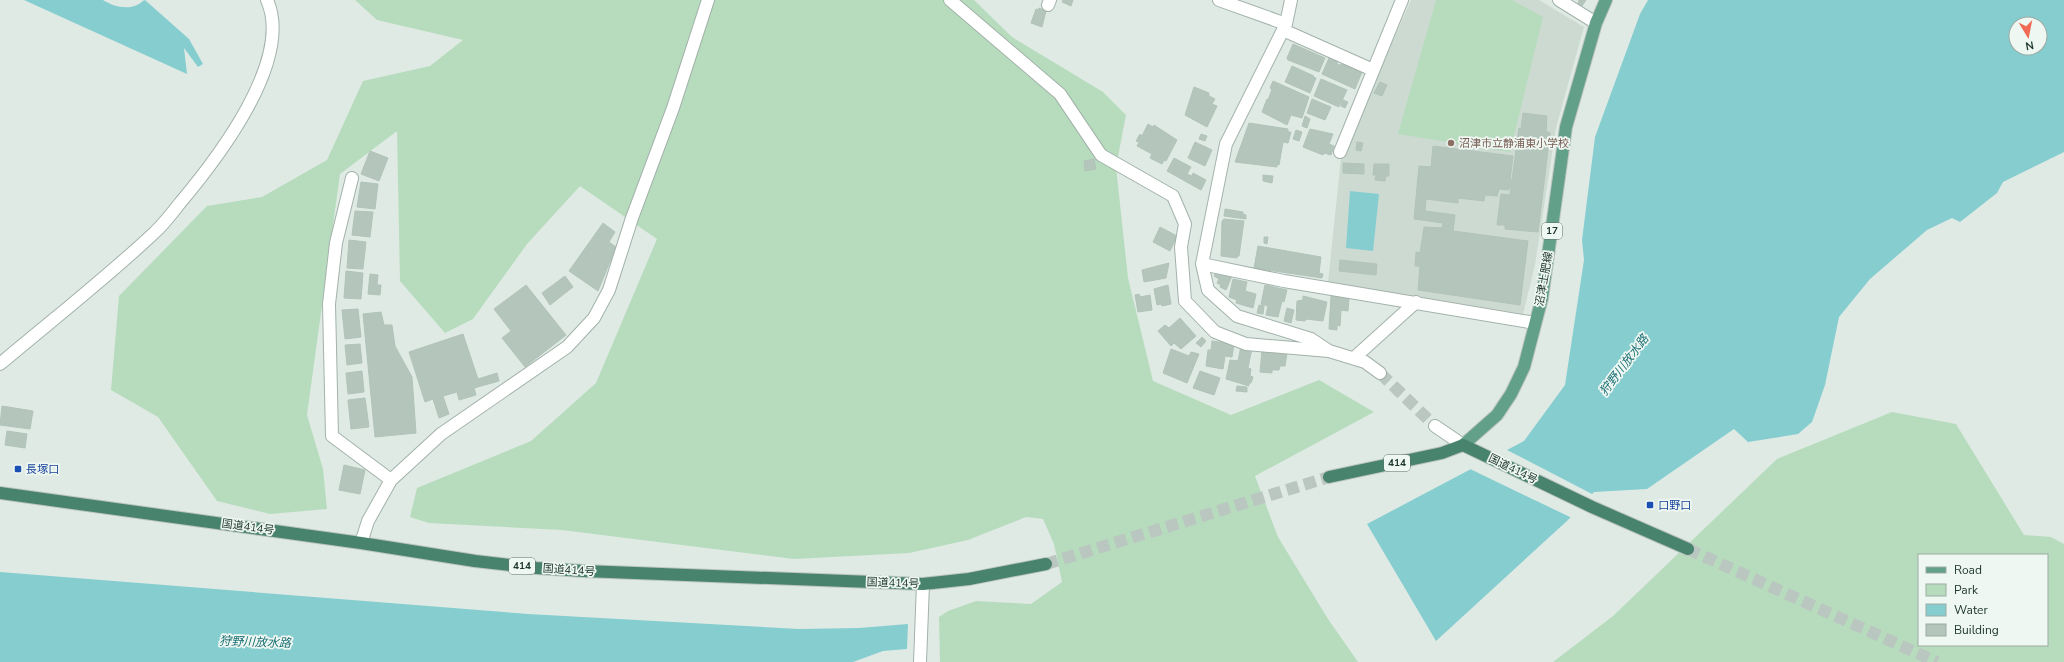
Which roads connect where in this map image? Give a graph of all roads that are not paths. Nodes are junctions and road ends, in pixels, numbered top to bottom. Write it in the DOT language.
graph roads {
  1 [pos="267,0"];
  2 [pos="708,0"];
  3 [pos="950,0"];
  4 [pos="1219,0"];
  5 [pos="1291,0"];
  6 [pos="1402,0"];
  7 [pos="1559,0"];
  8 [pos="1606,0"];
  9 [pos="1596,23"];
  10 [pos="1284,27"];
  11 [pos="1373,70"];
  12 [pos="1340,152"];
  13 [pos="352,178"];
  14 [pos="1202,264"];
  15 [pos="1416,302"];
  16 [pos="1535,323"];
  17 [pos="1329,351"];
  18 [pos="1354,358"];
  19 [pos="0,364"];
  20 [pos="1380,373"];
  21 [pos="1435,426"];
  22 [pos="1464,445"];
  23 [pos="1329,477"];
  24 [pos="391,480"];
  25 [pos="0,493"];
  26 [pos="361,543"];
  27 [pos="1688,549"];
  28 [pos="1046,564"];
  29 [pos="923,584"];
  30 [pos="920,662"];
  1 -- 19 [label="street"];
  2 -- 24 [label="street"];
  3 -- 17 [label="street"];
  4 -- 10 [label="street"];
  5 -- 10 [label="street"];
  6 -- 11 [label="street"];
  7 -- 9 [label="street"];
  8 -- 9 [label="main road, 沼津土肥線 / 17"];
  9 -- 16 [label="main road, 沼津土肥線 / 17"];
  10 -- 11 [label="street"];
  10 -- 14 [label="street"];
  11 -- 12 [label="street"];
  13 -- 24 [label="street"];
  14 -- 15 [label="street"];
  14 -- 17 [label="street"];
  15 -- 16 [label="street"];
  15 -- 18 [label="street"];
  16 -- 22 [label="main road, 沼津土肥線 / 17"];
  17 -- 18 [label="street"];
  18 -- 20 [label="street"];
  21 -- 22 [label="street"];
  22 -- 23 [label="highway, 414"];
  22 -- 27 [label="highway, 国道414号"];
  24 -- 26 [label="street"];
  25 -- 26 [label="highway, 国道414号 / 414"];
  26 -- 29 [label="highway, 国道414号 / 414"];
  28 -- 29 [label="highway, 国道414号 / 414"];
  29 -- 30 [label="street"];
}
